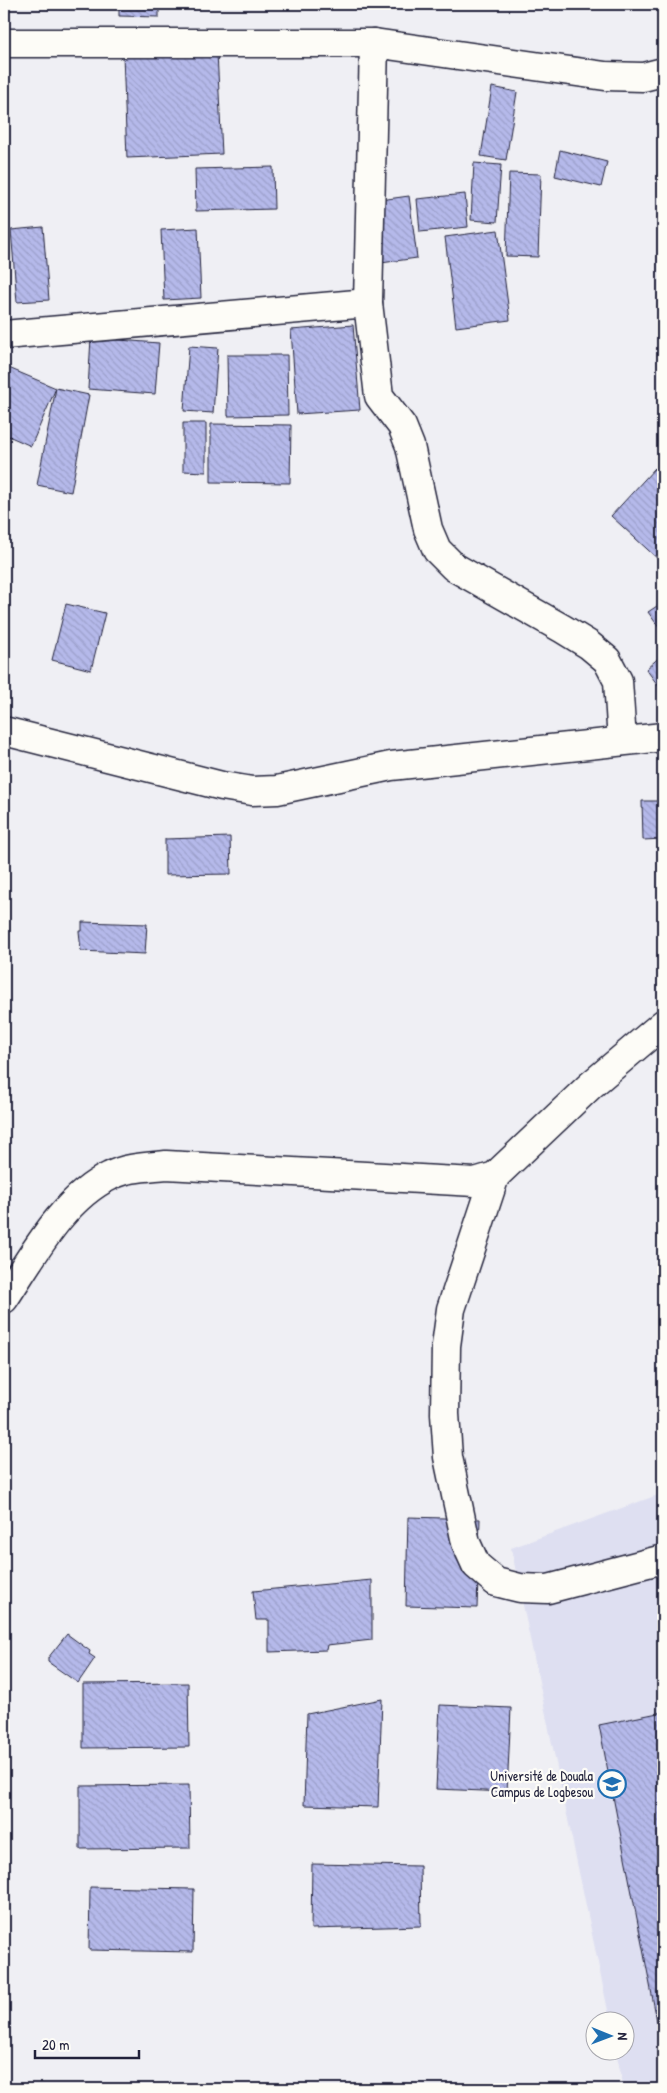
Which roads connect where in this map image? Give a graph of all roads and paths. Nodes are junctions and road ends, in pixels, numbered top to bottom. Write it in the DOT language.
graph roads {
  1 [pos="4,43"];
  2 [pos="374,43"];
  3 [pos="663,72"];
  4 [pos="368,303"];
  5 [pos="4,334"];
  6 [pos="4,730"];
  7 [pos="663,737"];
  8 [pos="622,741"];
  9 [pos="663,1024"];
  10 [pos="495,1176"];
  11 [pos="4,1299"];
  12 [pos="663,1559"];
  1 -- 2 [label="street"];
  2 -- 3 [label="street"];
  2 -- 4 [label="street"];
  4 -- 5 [label="street"];
  4 -- 8 [label="street"];
  6 -- 8 [label="street"];
  7 -- 8 [label="street"];
  9 -- 10 [label="street"];
  10 -- 11 [label="street"];
  10 -- 12 [label="street"];
}
